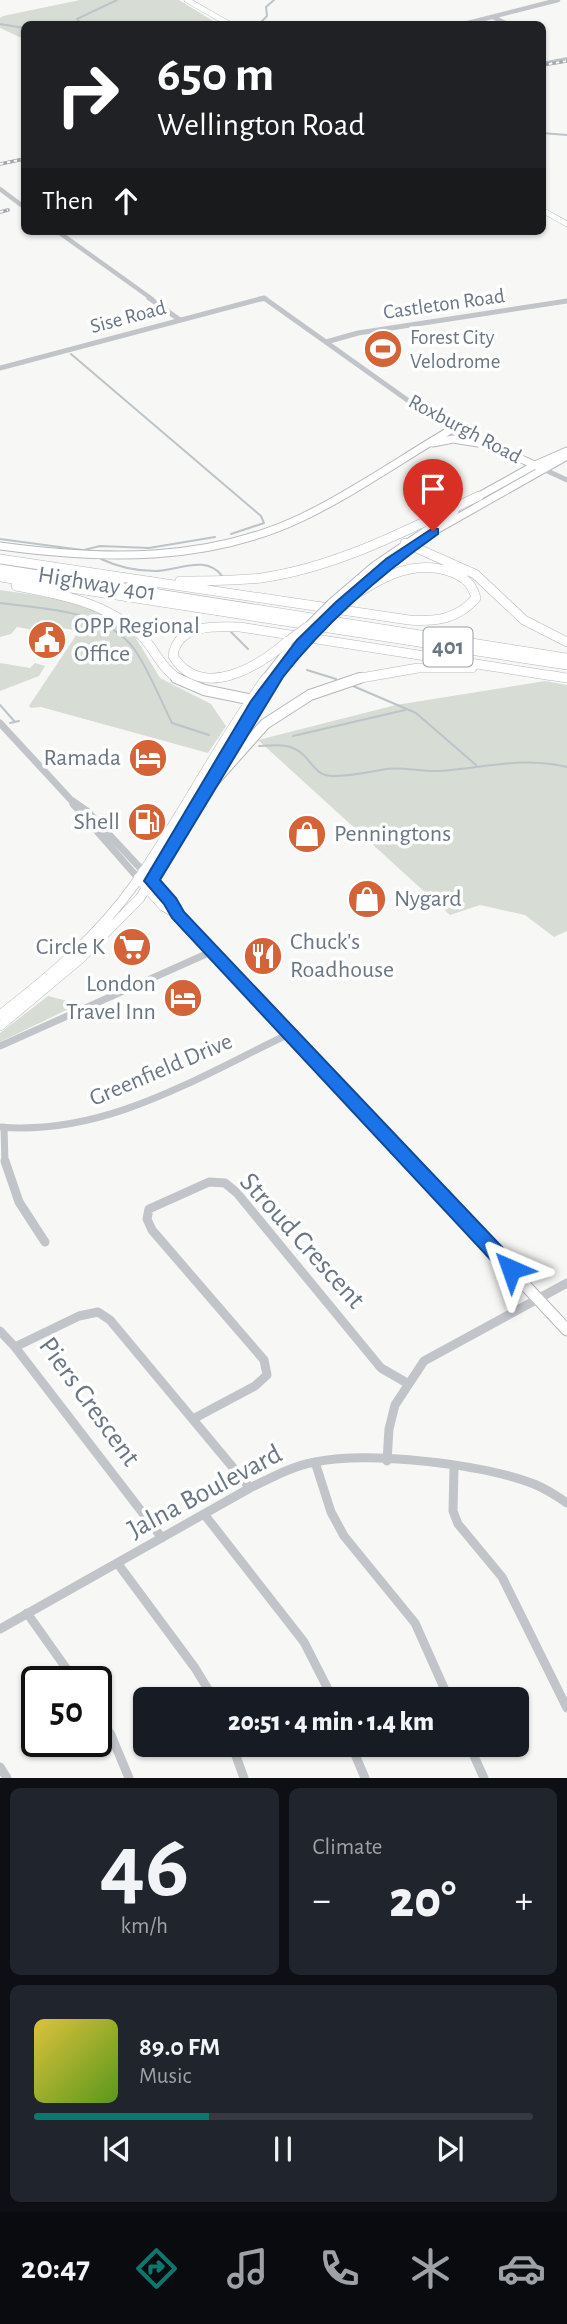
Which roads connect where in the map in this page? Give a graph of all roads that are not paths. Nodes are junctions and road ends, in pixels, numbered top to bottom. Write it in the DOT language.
graph roads {
  1 [pos="187,0"];
  2 [pos="558,0"];
  3 [pos="492,17"];
  4 [pos="224,21"];
  5 [pos="476,21"];
  6 [pos="501,21"];
  7 [pos="0,189"];
  8 [pos="21,205"];
  9 [pos="546,212"];
  10 [pos="567,224"];
  11 [pos="63,235"];
  12 [pos="264,298"];
  13 [pos="567,302"];
  14 [pos="180,320"];
  15 [pos="326,342"];
  16 [pos="0,368"];
  17 [pos="454,428"];
  18 [pos="493,446"];
  19 [pos="421,447"];
  20 [pos="567,453"];
  21 [pos="539,467"];
  22 [pos="567,480"];
  23 [pos="479,496"];
  24 [pos="408,545"];
  25 [pos="0,546"];
  26 [pos="0,559"];
  27 [pos="55,568"];
  28 [pos="0,569"];
  29 [pos="0,577"];
  30 [pos="0,583"];
  31 [pos="336,604"];
  32 [pos="307,627"];
  33 [pos="295,642"];
  34 [pos="567,642"];
  35 [pos="567,658"];
  36 [pos="567,665"];
  37 [pos="553,676"];
  38 [pos="567,678"];
  39 [pos="254,700"];
  40 [pos="0,723"];
  41 [pos="208,788"];
  42 [pos="140,876"];
  43 [pos="149,885"];
  44 [pos="106,934"];
  45 [pos="213,951"];
  46 [pos="0,1016"];
  47 [pos="0,1026"];
  48 [pos="291,1033"];
  49 [pos="0,1046"];
  50 [pos="2,1127"];
  51 [pos="45,1242"];
  52 [pos="567,1283"];
  53 [pos="537,1297"];
  54 [pos="567,1330"];
  55 [pos="0,1331"];
  56 [pos="15,1347"];
  57 [pos="407,1383"];
  58 [pos="193,1419"];
  59 [pos="387,1461"];
  60 [pos="315,1462"];
  61 [pos="454,1468"];
  62 [pos="250,1489"];
  63 [pos="567,1503"];
  64 [pos="204,1514"];
  65 [pos="162,1538"];
  66 [pos="118,1564"];
  67 [pos="27,1613"];
  68 [pos="0,1629"];
  69 [pos="65,1666"];
  70 [pos="207,1687"];
  71 [pos="327,1687"];
  72 [pos="444,1687"];
  73 [pos="567,1708"];
  74 [pos="112,1736"];
  75 [pos="236,1757"];
  76 [pos="356,1757"];
  77 [pos="474,1757"];
  78 [pos="0,1767"];
  79 [pos="7,1778"];
  80 [pos="129,1778"];
  81 [pos="244,1778"];
  82 [pos="365,1778"];
  83 [pos="484,1778"];
  1 -- 4 [label="main road"];
  2 -- 3 [label="street"];
  3 -- 5 [label="street"];
  3 -- 6 [label="street"];
  7 -- 8 [label="street"];
  9 -- 10 [label="main road"];
  11 -- 14 [label="street"];
  12 -- 14 [label="street, Sise Road"];
  12 -- 15 [label="street, Roxburgh Road"];
  13 -- 15 [label="street, Castleton Road"];
  14 -- 16 [label="street, Sise Road"];
  15 -- 17 [label="street, Roxburgh Road"];
  17 -- 18 [label="main road, Roxburgh Road"];
  17 -- 19 [label="main road"];
  18 -- 19 [label="main road"];
  18 -- 21 [label="main road, Roxburgh Road"];
  19 -- 25 [label="main road"];
  20 -- 21 [label="main road"];
  21 -- 22 [label="street, Roxburgh Road"];
  21 -- 23 [label="main road"];
  21 -- 24 [label="main road"];
  23 -- 24 [label="main road"];
  23 -- 27 [label="highway"];
  24 -- 31 [label="main road"];
  24 -- 34 [label="highway"];
  26 -- 27 [label="highway"];
  27 -- 31 [label="highway"];
  28 -- 35 [label="highway, Highway 401 / 401"];
  29 -- 36 [label="highway, Highway 401 / 401"];
  30 -- 39 [label="highway"];
  31 -- 32 [label="main road, bridge"];
  31 -- 33 [label="main road, bridge"];
  32 -- 33 [label="highway, bridge"];
  33 -- 37 [label="highway"];
  33 -- 39 [label="main road"];
  37 -- 38 [label="highway"];
  37 -- 41 [label="highway"];
  39 -- 41 [label="main road"];
  39 -- 42 [label="main road"];
  40 -- 42 [label="street"];
  41 -- 43 [label="main road"];
  42 -- 43 [label="main road"];
  42 -- 44 [label="main road"];
  42 -- 46 [label="main road"];
  43 -- 44 [label="main road"];
  43 -- 45 [label="main road"];
  44 -- 47 [label="main road"];
  45 -- 48 [label="main road"];
  45 -- 49 [label="street"];
  48 -- 50 [label="street, Greenfield Drive"];
  48 -- 53 [label="main road"];
  50 -- 51 [label="street"];
  52 -- 53 [label="street"];
  53 -- 54 [label="main road"];
  53 -- 57 [label="street"];
  55 -- 56 [label="street"];
  56 -- 58 [label="street, Piers Crescent"];
  56 -- 65 [label="street, Piers Crescent"];
  57 -- 58 [label="street, Stroud Crescent"];
  57 -- 59 [label="street"];
  58 -- 62 [label="street, Piers Crescent"];
  59 -- 60 [label="street, Jalna Boulevard"];
  59 -- 61 [label="street, Jalna Boulevard"];
  60 -- 62 [label="street, Jalna Boulevard"];
  60 -- 72 [label="street"];
  61 -- 63 [label="street, Jalna Boulevard"];
  61 -- 73 [label="street"];
  62 -- 64 [label="street, Jalna Boulevard"];
  64 -- 65 [label="street, Jalna Boulevard"];
  64 -- 71 [label="street"];
  65 -- 66 [label="street, Jalna Boulevard"];
  66 -- 67 [label="street, Jalna Boulevard"];
  66 -- 70 [label="street"];
  67 -- 68 [label="street, Jalna Boulevard"];
  67 -- 69 [label="street"];
  74 -- 80 [label="street"];
  75 -- 81 [label="street"];
  76 -- 82 [label="street"];
  77 -- 83 [label="street"];
  78 -- 79 [label="street"];
}
